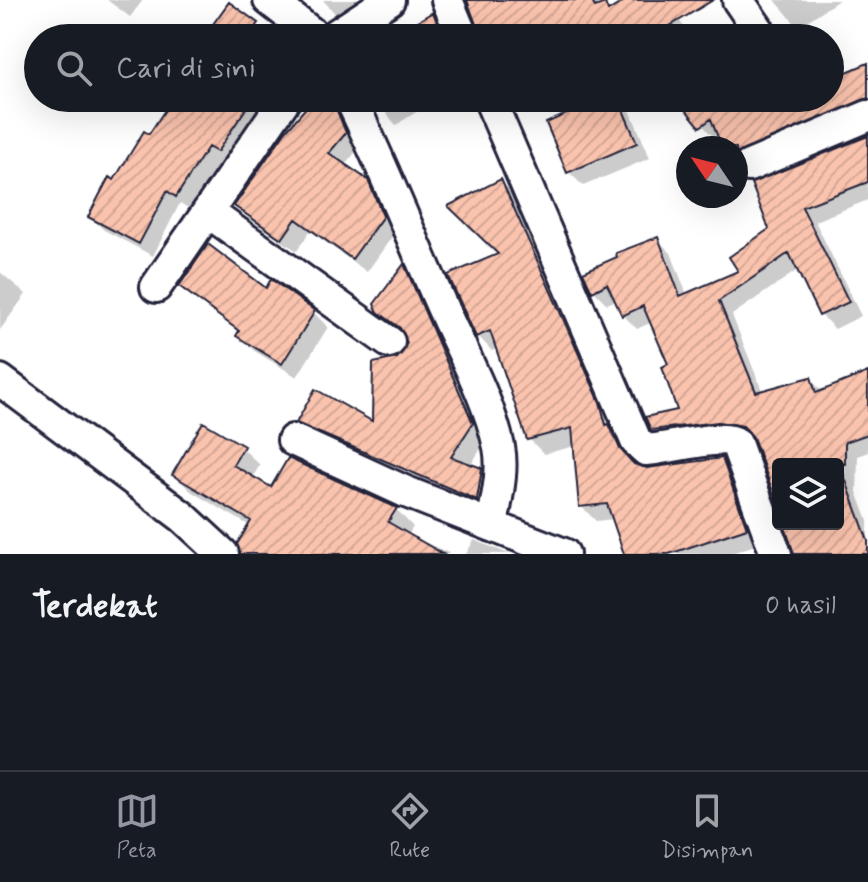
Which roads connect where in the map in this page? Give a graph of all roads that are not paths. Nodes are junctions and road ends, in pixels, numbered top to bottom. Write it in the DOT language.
graph roads {
  1 [pos="269,0"];
  2 [pos="389,0"];
  3 [pos="447,0"];
  4 [pos="738,0"];
  5 [pos="300,24"];
  6 [pos="352,24"];
  7 [pos="457,24"];
  8 [pos="754,24"];
  9 [pos="276,112"];
  10 [pos="357,112"];
  11 [pos="495,112"];
  12 [pos="868,116"];
  13 [pos="749,166"];
  14 [pos="208,212"];
  15 [pos="156,287"];
  16 [pos="389,342"];
  17 [pos="0,380"];
  18 [pos="293,440"];
  19 [pos="492,526"];
  20 [pos="223,554"];
  21 [pos="564,554"];
  22 [pos="776,554"];
  1 -- 5 [label="street"];
  2 -- 6 [label="street"];
  3 -- 7 [label="street"];
  4 -- 8 [label="street"];
  9 -- 14 [label="street"];
  10 -- 19 [label="street"];
  11 -- 22 [label="street"];
  12 -- 13 [label="street"];
  14 -- 15 [label="street"];
  14 -- 16 [label="street"];
  17 -- 20 [label="street"];
  18 -- 19 [label="street"];
  19 -- 21 [label="street"];
}
